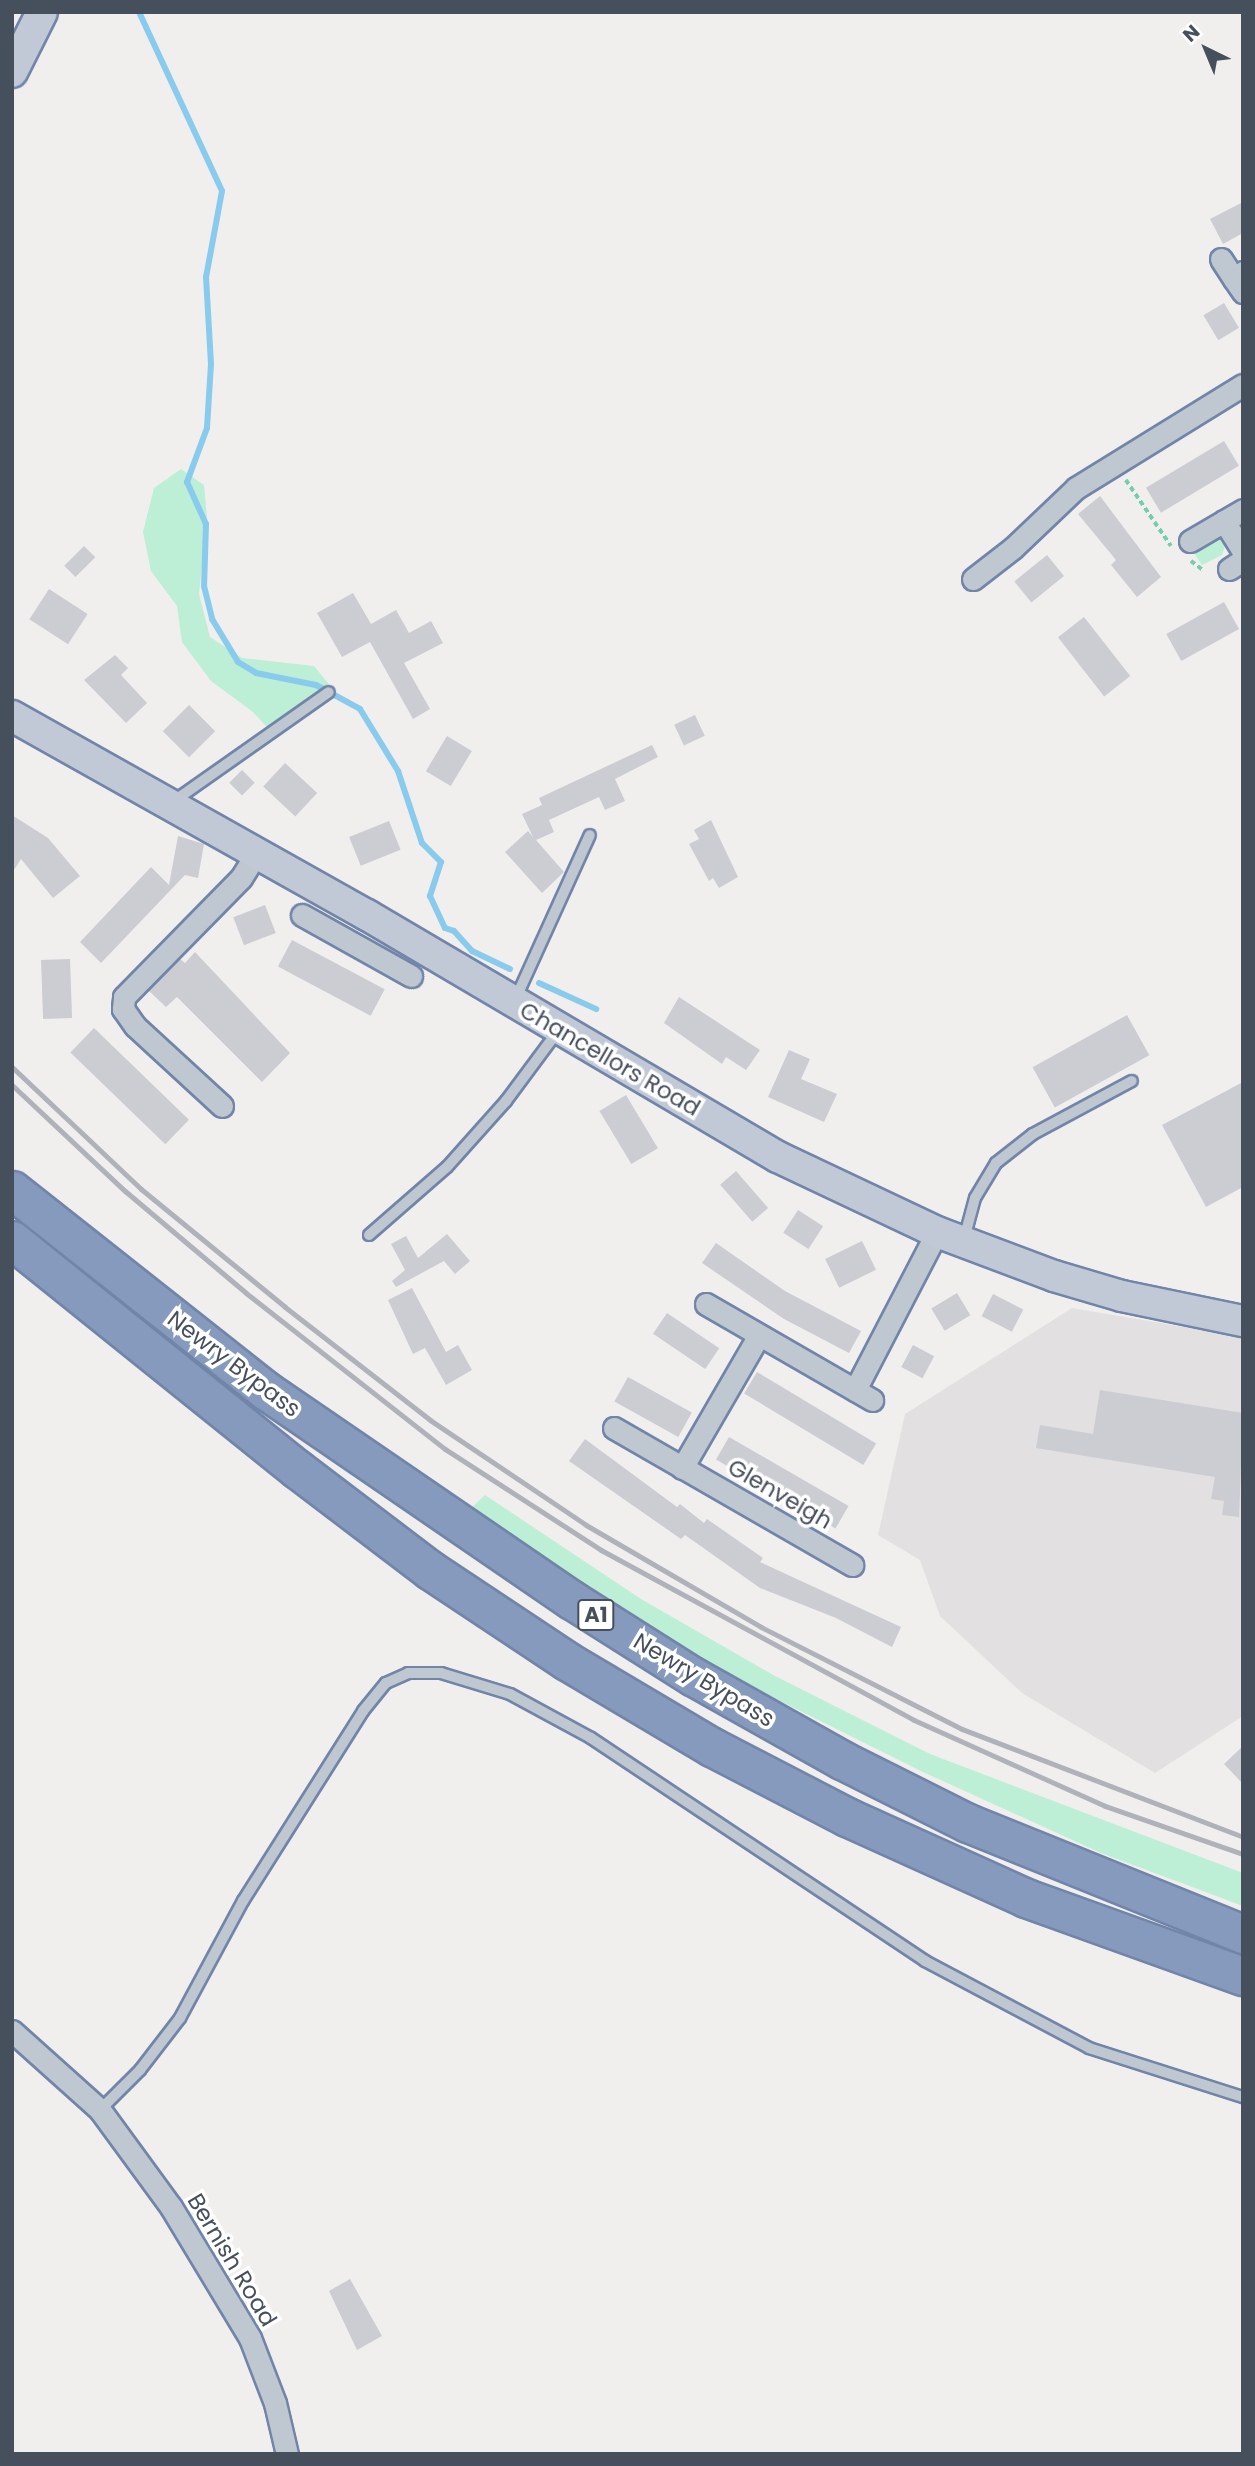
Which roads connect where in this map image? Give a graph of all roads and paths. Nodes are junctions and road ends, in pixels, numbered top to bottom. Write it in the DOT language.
graph roads {
  1 [pos="42,12"];
  2 [pos="12,72"];
  3 [pos="1221,259"];
  4 [pos="1240,281"];
  5 [pos="1243,385"];
  6 [pos="1115,463"];
  7 [pos="1243,510"];
  8 [pos="1224,521"];
  9 [pos="1184,549"];
  10 [pos="1243,551"];
  11 [pos="1203,570"];
  12 [pos="973,579"];
  13 [pos="329,692"];
  14 [pos="12,716"];
  15 [pos="169,805"];
  16 [pos="590,835"];
  17 [pos="256,854"];
  18 [pos="302,915"];
  19 [pos="367,915"];
  20 [pos="351,942"];
  21 [pos="411,976"];
  22 [pos="513,1003"];
  23 [pos="558,1031"];
  24 [pos="1132,1081"];
  25 [pos="222,1106"];
  26 [pos="12,1190"];
  27 [pos="369,1235"];
  28 [pos="950,1237"];
  29 [pos="12,1240"];
  30 [pos="706,1304"];
  31 [pos="1243,1321"];
  32 [pos="758,1336"];
  33 [pos="614,1429"];
  34 [pos="682,1468"];
  35 [pos="852,1565"];
  36 [pos="1243,1934"];
  37 [pos="1243,1976"];
  38 [pos="12,2031"];
  39 [pos="1243,2097"];
  40 [pos="100,2110"];
  41 [pos="287,2454"];
  1 -- 2 [label="street"];
  3 -- 4 [label="street"];
  5 -- 6 [label="street"];
  6 -- 9 [label="path"];
  6 -- 12 [label="street"];
  7 -- 8 [label="street"];
  8 -- 9 [label="street"];
  8 -- 10 [label="street"];
  9 -- 11 [label="path"];
  13 -- 15 [label="lane"];
  14 -- 15 [label="street, Chancellors Road"];
  15 -- 17 [label="street, Chancellors Road"];
  16 -- 22 [label="lane"];
  17 -- 19 [label="street, Chancellors Road"];
  17 -- 25 [label="street"];
  18 -- 20 [label="street"];
  19 -- 20 [label="street"];
  19 -- 22 [label="street, Chancellors Road"];
  20 -- 21 [label="street"];
  22 -- 23 [label="street, Chancellors Road"];
  23 -- 27 [label="lane"];
  23 -- 28 [label="street, Chancellors Road"];
  24 -- 28 [label="lane"];
  26 -- 36 [label="highway, Newry Bypass / A1"];
  28 -- 31 [label="street, Chancellors Road"];
  28 -- 32 [label="street"];
  29 -- 37 [label="highway, Newry Bypass / A1"];
  30 -- 32 [label="street"];
  32 -- 34 [label="street"];
  33 -- 34 [label="street, Glenveigh"];
  34 -- 35 [label="street, Glenveigh"];
  38 -- 40 [label="street, Bernish Road"];
  39 -- 40 [label="lane"];
  40 -- 41 [label="street, Bernish Road"];
}
